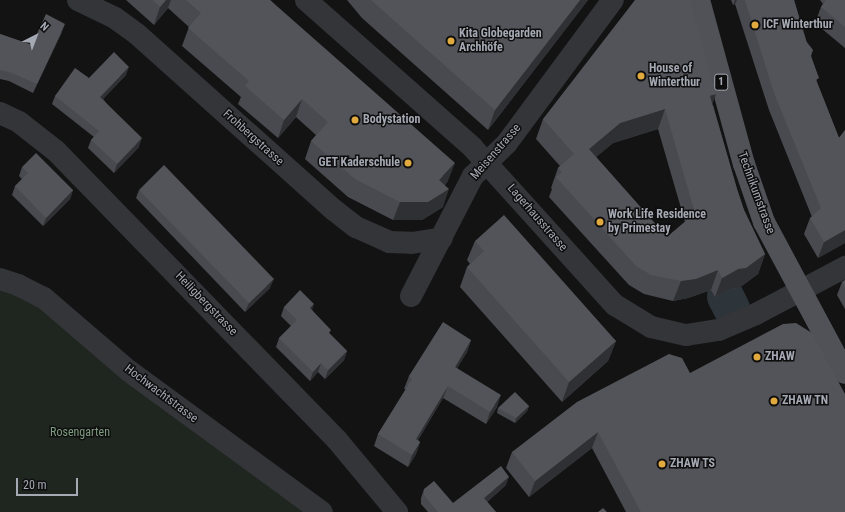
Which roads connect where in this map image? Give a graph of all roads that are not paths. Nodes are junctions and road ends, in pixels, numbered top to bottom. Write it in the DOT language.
graph roads {
  1 [pos="78,0"];
  2 [pos="306,0"];
  3 [pos="613,0"];
  4 [pos="699,0"];
  5 [pos="0,113"];
  6 [pos="487,162"];
  7 [pos="442,238"];
  8 [pos="845,267"];
  9 [pos="0,279"];
  10 [pos="800,290"];
  11 [pos="411,296"];
  12 [pos="845,373"];
  13 [pos="322,512"];
  14 [pos="397,512"];
  1 -- 7 [label="street, Frohbergstrasse"];
  2 -- 6 [label="street, Lagerhausstrasse"];
  3 -- 6 [label="street, Meisenstrasse"];
  4 -- 10 [label="main road, Technikumstrasse / 1"];
  5 -- 14 [label="street, Heiligbergstrasse"];
  6 -- 7 [label="street, Meisenstrasse"];
  6 -- 10 [label="street, Lagerhausstrasse"];
  7 -- 11 [label="street, Meisenstrasse"];
  8 -- 10 [label="street, Lagerhausstrasse"];
  9 -- 13 [label="street, Hochwachtstrasse"];
  10 -- 12 [label="main road, Technikumstrasse / 1"];
}
